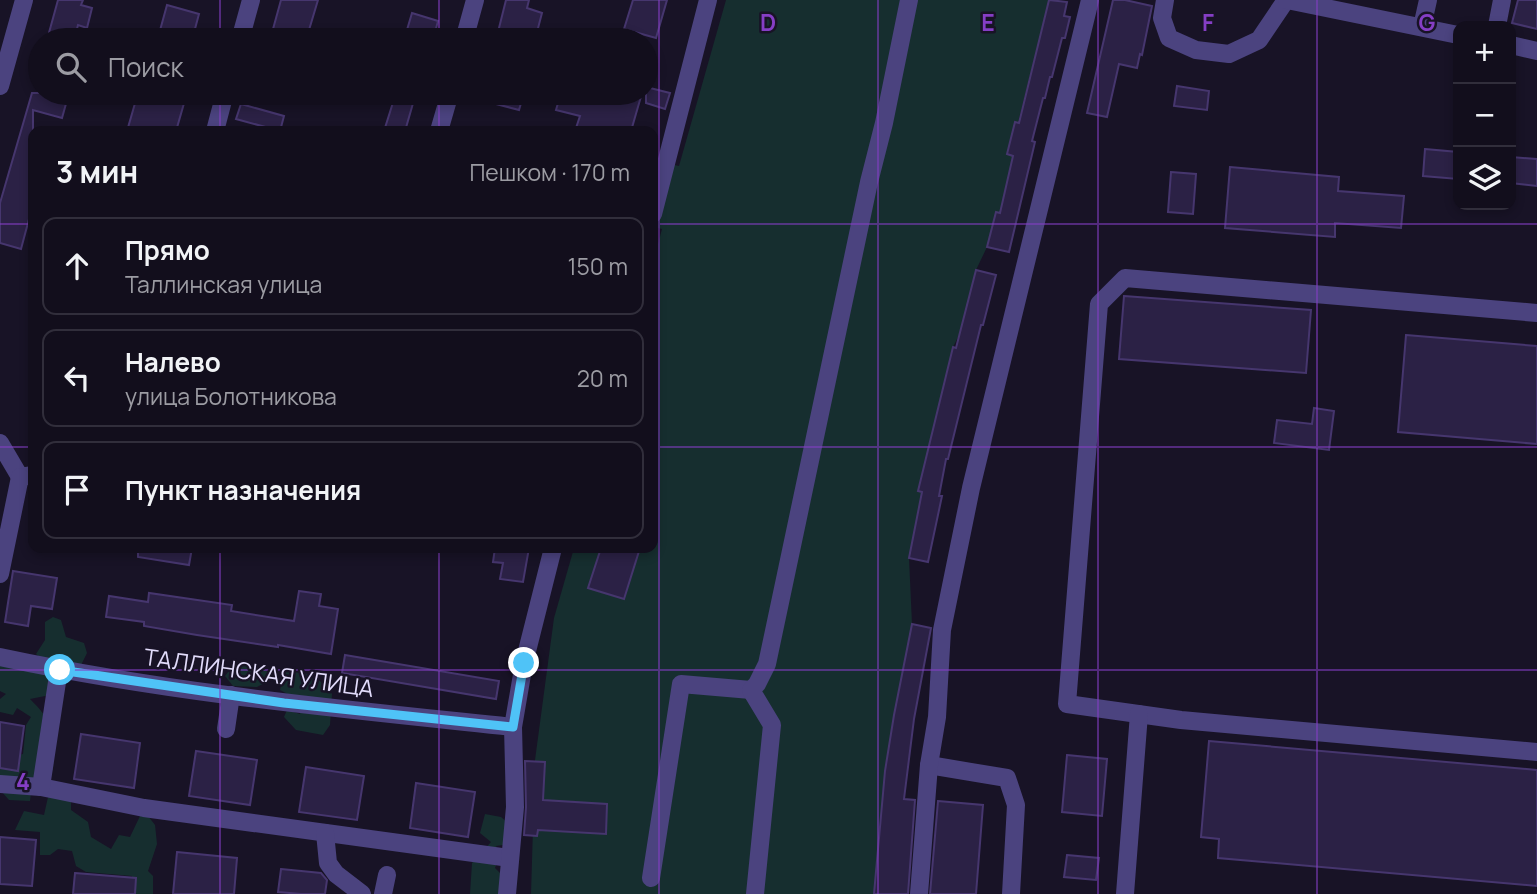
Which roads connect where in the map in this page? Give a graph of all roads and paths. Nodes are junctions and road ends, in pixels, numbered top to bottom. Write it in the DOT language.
graph roads {
  1 [pos="24,0"];
  2 [pos="251,0"];
  3 [pos="475,0"];
  4 [pos="708,0"];
  5 [pos="909,0"];
  6 [pos="1090,0"];
  7 [pos="1165,0"];
  8 [pos="1287,0"];
  9 [pos="1428,0"];
  10 [pos="1502,0"];
  11 [pos="1498,21"];
  12 [pos="1422,27"];
  13 [pos="243,28"];
  14 [pos="467,28"];
  15 [pos="1453,34"];
  16 [pos="1516,46"];
  17 [pos="1537,51"];
  18 [pos="0,86"];
  19 [pos="222,105"];
  20 [pos="447,105"];
  21 [pos="216,126"];
  22 [pos="440,126"];
  23 [pos="658,195"];
  24 [pos="1537,313"];
  25 [pos="0,443"];
  26 [pos="27,476"];
  27 [pos="552,553"];
  28 [pos="0,575"];
  29 [pos="0,657"];
  30 [pos="60,670"];
  31 [pos="751,690"];
  32 [pos="232,695"];
  33 [pos="1139,714"];
  34 [pos="513,727"];
  35 [pos="226,729"];
  36 [pos="1537,752"];
  37 [pos="929,765"];
  38 [pos="0,784"];
  39 [pos="41,787"];
  40 [pos="325,833"];
  41 [pos="510,858"];
  42 [pos="387,875"];
  43 [pos="651,878"];
  44 [pos="362,894"];
  45 [pos="383,894"];
  46 [pos="507,894"];
  47 [pos="755,894"];
  48 [pos="919,894"];
  49 [pos="1011,894"];
  50 [pos="1125,894"];
  1 -- 18 [label="street"];
  2 -- 13 [label="street"];
  3 -- 14 [label="street"];
  4 -- 23 [label="street"];
  5 -- 31 [label="street"];
  6 -- 37 [label="street"];
  7 -- 8 [label="street"];
  8 -- 12 [label="street"];
  9 -- 12 [label="street"];
  10 -- 11 [label="street"];
  12 -- 15 [label="street"];
  16 -- 17 [label="street"];
  19 -- 21 [label="street"];
  20 -- 22 [label="street"];
  24 -- 33 [label="street"];
  25 -- 26 [label="street"];
  26 -- 28 [label="street"];
  27 -- 34 [label="street"];
  29 -- 30 [label="street, ТАЛЛИНСКАЯ УЛИЦА"];
  30 -- 32 [label="street, ТАЛЛИНСКАЯ УЛИЦА"];
  30 -- 39 [label="street"];
  31 -- 43 [label="street"];
  31 -- 47 [label="street"];
  32 -- 34 [label="street, ТАЛЛИНСКАЯ УЛИЦА"];
  32 -- 35 [label="street"];
  33 -- 36 [label="street"];
  33 -- 50 [label="street"];
  34 -- 41 [label="street"];
  37 -- 48 [label="street"];
  37 -- 49 [label="street"];
  38 -- 39 [label="street"];
  39 -- 40 [label="street"];
  40 -- 41 [label="street"];
  40 -- 44 [label="street"];
  41 -- 46 [label="street"];
  42 -- 45 [label="street"];
}
